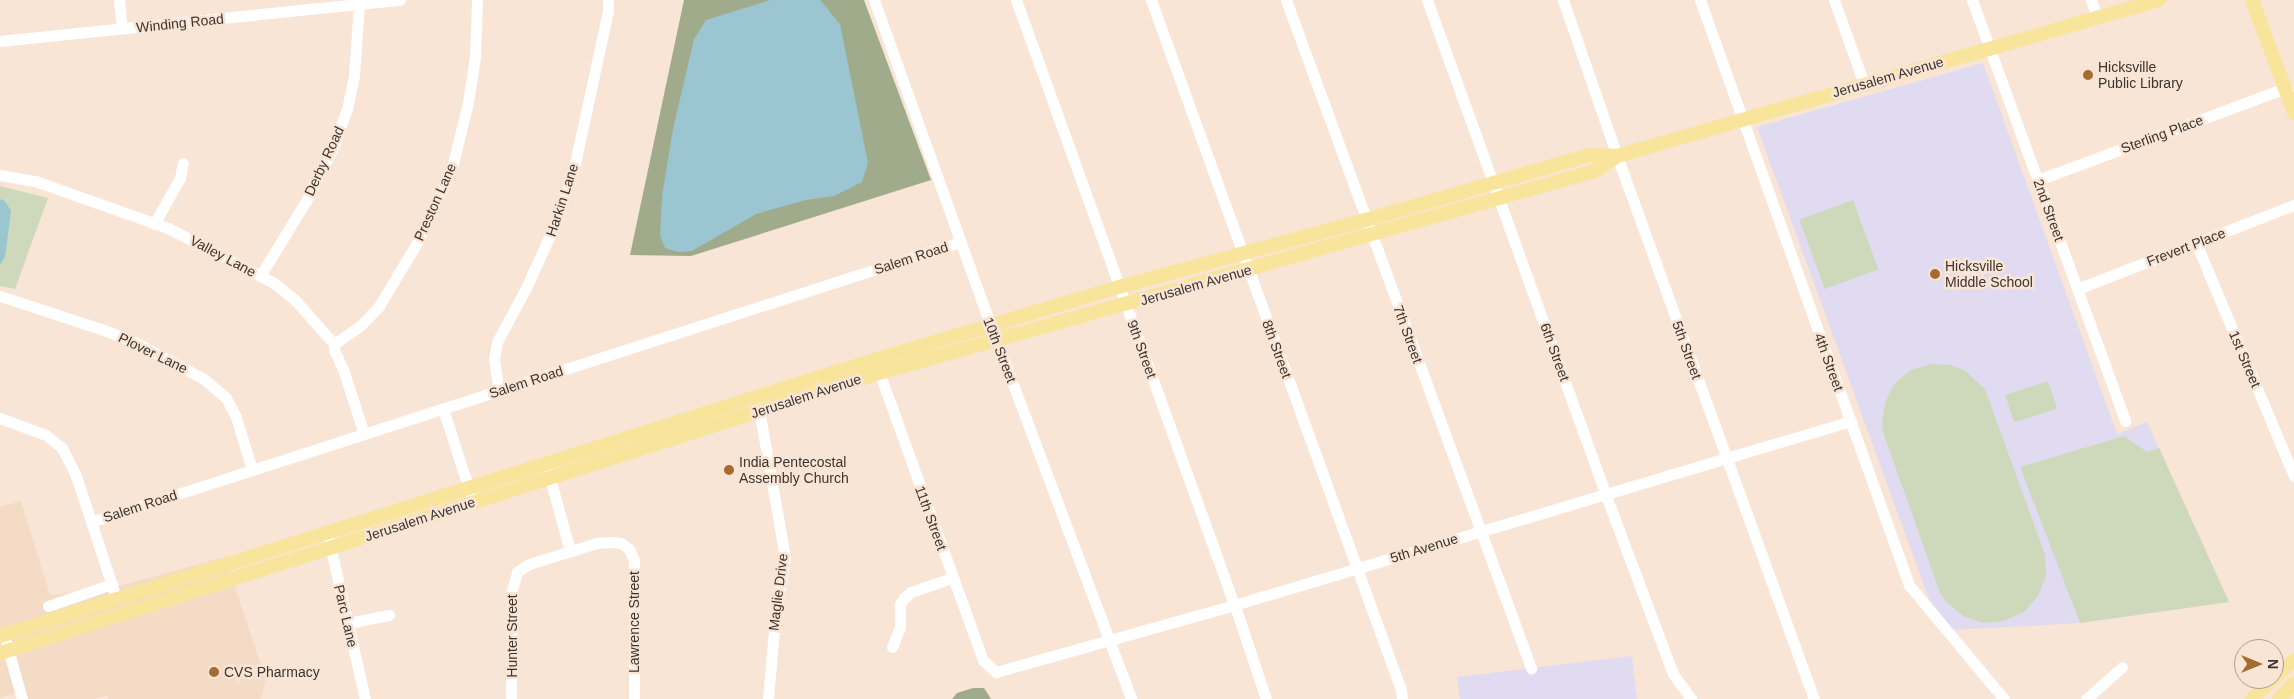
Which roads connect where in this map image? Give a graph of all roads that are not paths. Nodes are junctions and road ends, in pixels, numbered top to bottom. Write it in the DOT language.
graph roads {
  1 [pos="119,0"];
  2 [pos="400,0"];
  3 [pos="477,0"];
  4 [pos="608,0"];
  5 [pos="874,0"];
  6 [pos="1016,0"];
  7 [pos="1151,0"];
  8 [pos="1286,0"];
  9 [pos="1427,0"];
  10 [pos="1563,0"];
  11 [pos="1700,0"];
  12 [pos="1834,0"];
  13 [pos="1972,0"];
  14 [pos="2091,0"];
  15 [pos="2159,0"];
  16 [pos="2252,0"];
  17 [pos="359,4"];
  18 [pos="2097,18"];
  19 [pos="122,28"];
  20 [pos="0,41"];
  21 [pos="1989,48"];
  22 [pos="1864,84"];
  23 [pos="2285,88"];
  24 [pos="2294,100"];
  25 [pos="2294,113"];
  26 [pos="1742,120"];
  27 [pos="1617,156"];
  28 [pos="182,163"];
  29 [pos="0,175"];
  30 [pos="2038,180"];
  31 [pos="1494,183"];
  32 [pos="1500,198"];
  33 [pos="2294,205"];
  34 [pos="1366,220"];
  35 [pos="154,224"];
  36 [pos="1372,235"];
  37 [pos="960,242"];
  38 [pos="2196,243"];
  39 [pos="1243,254"];
  40 [pos="1249,269"];
  41 [pos="260,276"];
  42 [pos="1119,287"];
  43 [pos="2077,288"];
  44 [pos="0,296"];
  45 [pos="1126,305"];
  46 [pos="991,326"];
  47 [pos="996,340"];
  48 [pos="334,344"];
  49 [pos="877,366"];
  50 [pos="499,391"];
  51 [pos="756,397"];
  52 [pos="443,409"];
  53 [pos="759,411"];
  54 [pos="0,418"];
  55 [pos="1851,421"];
  56 [pos="2125,421"];
  57 [pos="364,434"];
  58 [pos="1726,459"];
  59 [pos="546,463"];
  60 [pos="252,470"];
  61 [pos="2294,476"];
  62 [pos="550,478"];
  63 [pos="1606,494"];
  64 [pos="470,496"];
  65 [pos="92,522"];
  66 [pos="327,532"];
  67 [pos="1481,532"];
  68 [pos="330,547"];
  69 [pos="570,551"];
  70 [pos="1356,569"];
  71 [pos="952,578"];
  72 [pos="114,591"];
  73 [pos="1234,605"];
  74 [pos="48,606"];
  75 [pos="388,615"];
  76 [pos="348,622"];
  77 [pos="2,635"];
  78 [pos="1109,641"];
  79 [pos="892,647"];
  80 [pos="4,652"];
  81 [pos="2294,660"];
  82 [pos="2122,667"];
  83 [pos="1531,668"];
  84 [pos="2284,670"];
  85 [pos="996,672"];
  86 [pos="2294,684"];
  87 [pos="2263,689"];
  88 [pos="22,699"];
  89 [pos="365,699"];
  90 [pos="511,699"];
  91 [pos="634,699"];
  92 [pos="768,699"];
  93 [pos="1131,699"];
  94 [pos="1266,699"];
  95 [pos="1402,699"];
  96 [pos="1691,699"];
  97 [pos="1813,699"];
  98 [pos="1821,699"];
  99 [pos="2004,699"];
  100 [pos="2086,699"];
  101 [pos="2252,699"];
  102 [pos="2279,699"];
  1 -- 19 [label="street"];
  2 -- 17 [label="street, Winding Road"];
  3 -- 48 [label="street, Preston Lane"];
  4 -- 50 [label="street, Harkin Lane"];
  5 -- 37 [label="street, 10th Street"];
  6 -- 42 [label="street, 9th Street"];
  7 -- 39 [label="street, 8th Street"];
  8 -- 34 [label="street, 7th Street"];
  9 -- 31 [label="street, 6th Street"];
  10 -- 27 [label="street, 5th Street"];
  11 -- 26 [label="street, 4th Street"];
  12 -- 22 [label="street"];
  13 -- 21 [label="street, 2nd Street"];
  14 -- 18 [label="street"];
  15 -- 18 [label="main road, Jerusalem Avenue"];
  16 -- 23 [label="main road"];
  17 -- 19 [label="street, Winding Road"];
  17 -- 41 [label="street, Derby Road"];
  18 -- 21 [label="main road, Jerusalem Avenue"];
  19 -- 20 [label="street, Winding Road"];
  21 -- 22 [label="main road, Jerusalem Avenue"];
  21 -- 30 [label="street, 2nd Street"];
  22 -- 26 [label="main road, Jerusalem Avenue"];
  23 -- 24 [label="street"];
  23 -- 25 [label="main road"];
  23 -- 30 [label="street, Sterling Place"];
  26 -- 27 [label="main road, Jerusalem Avenue"];
  26 -- 55 [label="street, 4th Street"];
  27 -- 31 [label="main road, Jerusalem Avenue"];
  27 -- 32 [label="main road, Jerusalem Avenue"];
  27 -- 58 [label="street, 5th Street"];
  28 -- 35 [label="street"];
  29 -- 35 [label="street, Valley Lane"];
  30 -- 43 [label="street, 2nd Street"];
  31 -- 32 [label="street, 6th Street"];
  31 -- 34 [label="main road, Jerusalem Avenue"];
  32 -- 36 [label="main road, Jerusalem Avenue"];
  32 -- 63 [label="street, 6th Street"];
  33 -- 38 [label="street, Frevert Place"];
  34 -- 36 [label="street, 7th Street"];
  34 -- 39 [label="main road, Jerusalem Avenue"];
  35 -- 41 [label="street, Valley Lane"];
  36 -- 40 [label="main road, Jerusalem Avenue"];
  36 -- 67 [label="street, 7th Street"];
  37 -- 46 [label="street, 10th Street"];
  37 -- 50 [label="street, Salem Road"];
  38 -- 43 [label="street, Frevert Place"];
  38 -- 61 [label="street, 1st Street"];
  39 -- 40 [label="street, 8th Street"];
  39 -- 42 [label="main road, Jerusalem Avenue"];
  40 -- 45 [label="main road, Jerusalem Avenue"];
  40 -- 70 [label="street, 8th Street"];
  41 -- 48 [label="street, Valley Lane"];
  42 -- 45 [label="street, 9th Street"];
  42 -- 46 [label="main road, Jerusalem Avenue"];
  43 -- 56 [label="street, 2nd Street"];
  44 -- 60 [label="street, Plover Lane"];
  45 -- 47 [label="main road, Jerusalem Avenue"];
  45 -- 73 [label="street, 9th Street"];
  46 -- 47 [label="street, 10th Street"];
  46 -- 49 [label="main road, Jerusalem Avenue"];
  47 -- 49 [label="main road, Jerusalem Avenue"];
  47 -- 78 [label="street, 10th Street"];
  48 -- 57 [label="street, Valley Lane"];
  49 -- 51 [label="main road, Jerusalem Avenue"];
  49 -- 53 [label="main road, Jerusalem Avenue"];
  49 -- 71 [label="street, 11th Street"];
  50 -- 52 [label="street, Salem Road"];
  51 -- 53 [label="street, Maglie Drive"];
  51 -- 59 [label="main road, Jerusalem Avenue"];
  52 -- 57 [label="street, Salem Road"];
  52 -- 64 [label="street"];
  53 -- 62 [label="main road, Jerusalem Avenue"];
  53 -- 92 [label="street, Maglie Drive"];
  54 -- 65 [label="street"];
  55 -- 58 [label="street, 5th Avenue"];
  55 -- 99 [label="street, 4th Street"];
  57 -- 60 [label="street, Salem Road"];
  58 -- 63 [label="street, 5th Avenue"];
  58 -- 97 [label="street, 5th Street"];
  59 -- 62 [label="street"];
  59 -- 64 [label="main road, Jerusalem Avenue"];
  60 -- 65 [label="street, Salem Road"];
  62 -- 64 [label="main road, Jerusalem Avenue"];
  62 -- 69 [label="street"];
  63 -- 67 [label="street, 5th Avenue"];
  63 -- 96 [label="street, 6th Street"];
  64 -- 66 [label="main road, Jerusalem Avenue"];
  64 -- 68 [label="main road, Jerusalem Avenue"];
  65 -- 72 [label="street"];
  66 -- 68 [label="street, Parc Lane"];
  66 -- 72 [label="main road, Jerusalem Avenue"];
  67 -- 70 [label="street, 5th Avenue"];
  67 -- 83 [label="street, 7th Street"];
  68 -- 76 [label="street, Parc Lane"];
  68 -- 80 [label="main road, Jerusalem Avenue"];
  69 -- 90 [label="street, Hunter Street"];
  69 -- 91 [label="street, Lawrence Street"];
  70 -- 73 [label="street, 5th Avenue"];
  70 -- 95 [label="street, 8th Street"];
  71 -- 79 [label="street"];
  71 -- 85 [label="street, 11th Street"];
  72 -- 74 [label="street, Jerusalem Avenue"];
  72 -- 77 [label="main road, Jerusalem Avenue"];
  73 -- 78 [label="street, 5th Avenue"];
  73 -- 94 [label="street, 9th Street"];
  75 -- 76 [label="street"];
  76 -- 89 [label="street, Parc Lane"];
  77 -- 80 [label="street"];
  78 -- 85 [label="street, 5th Avenue"];
  78 -- 93 [label="street, 10th Street"];
  80 -- 88 [label="street"];
  81 -- 84 [label="main road"];
  82 -- 100 [label="street"];
  86 -- 102 [label="main road"];
  87 -- 101 [label="main road"];
  97 -- 98 [label="street"];
}
